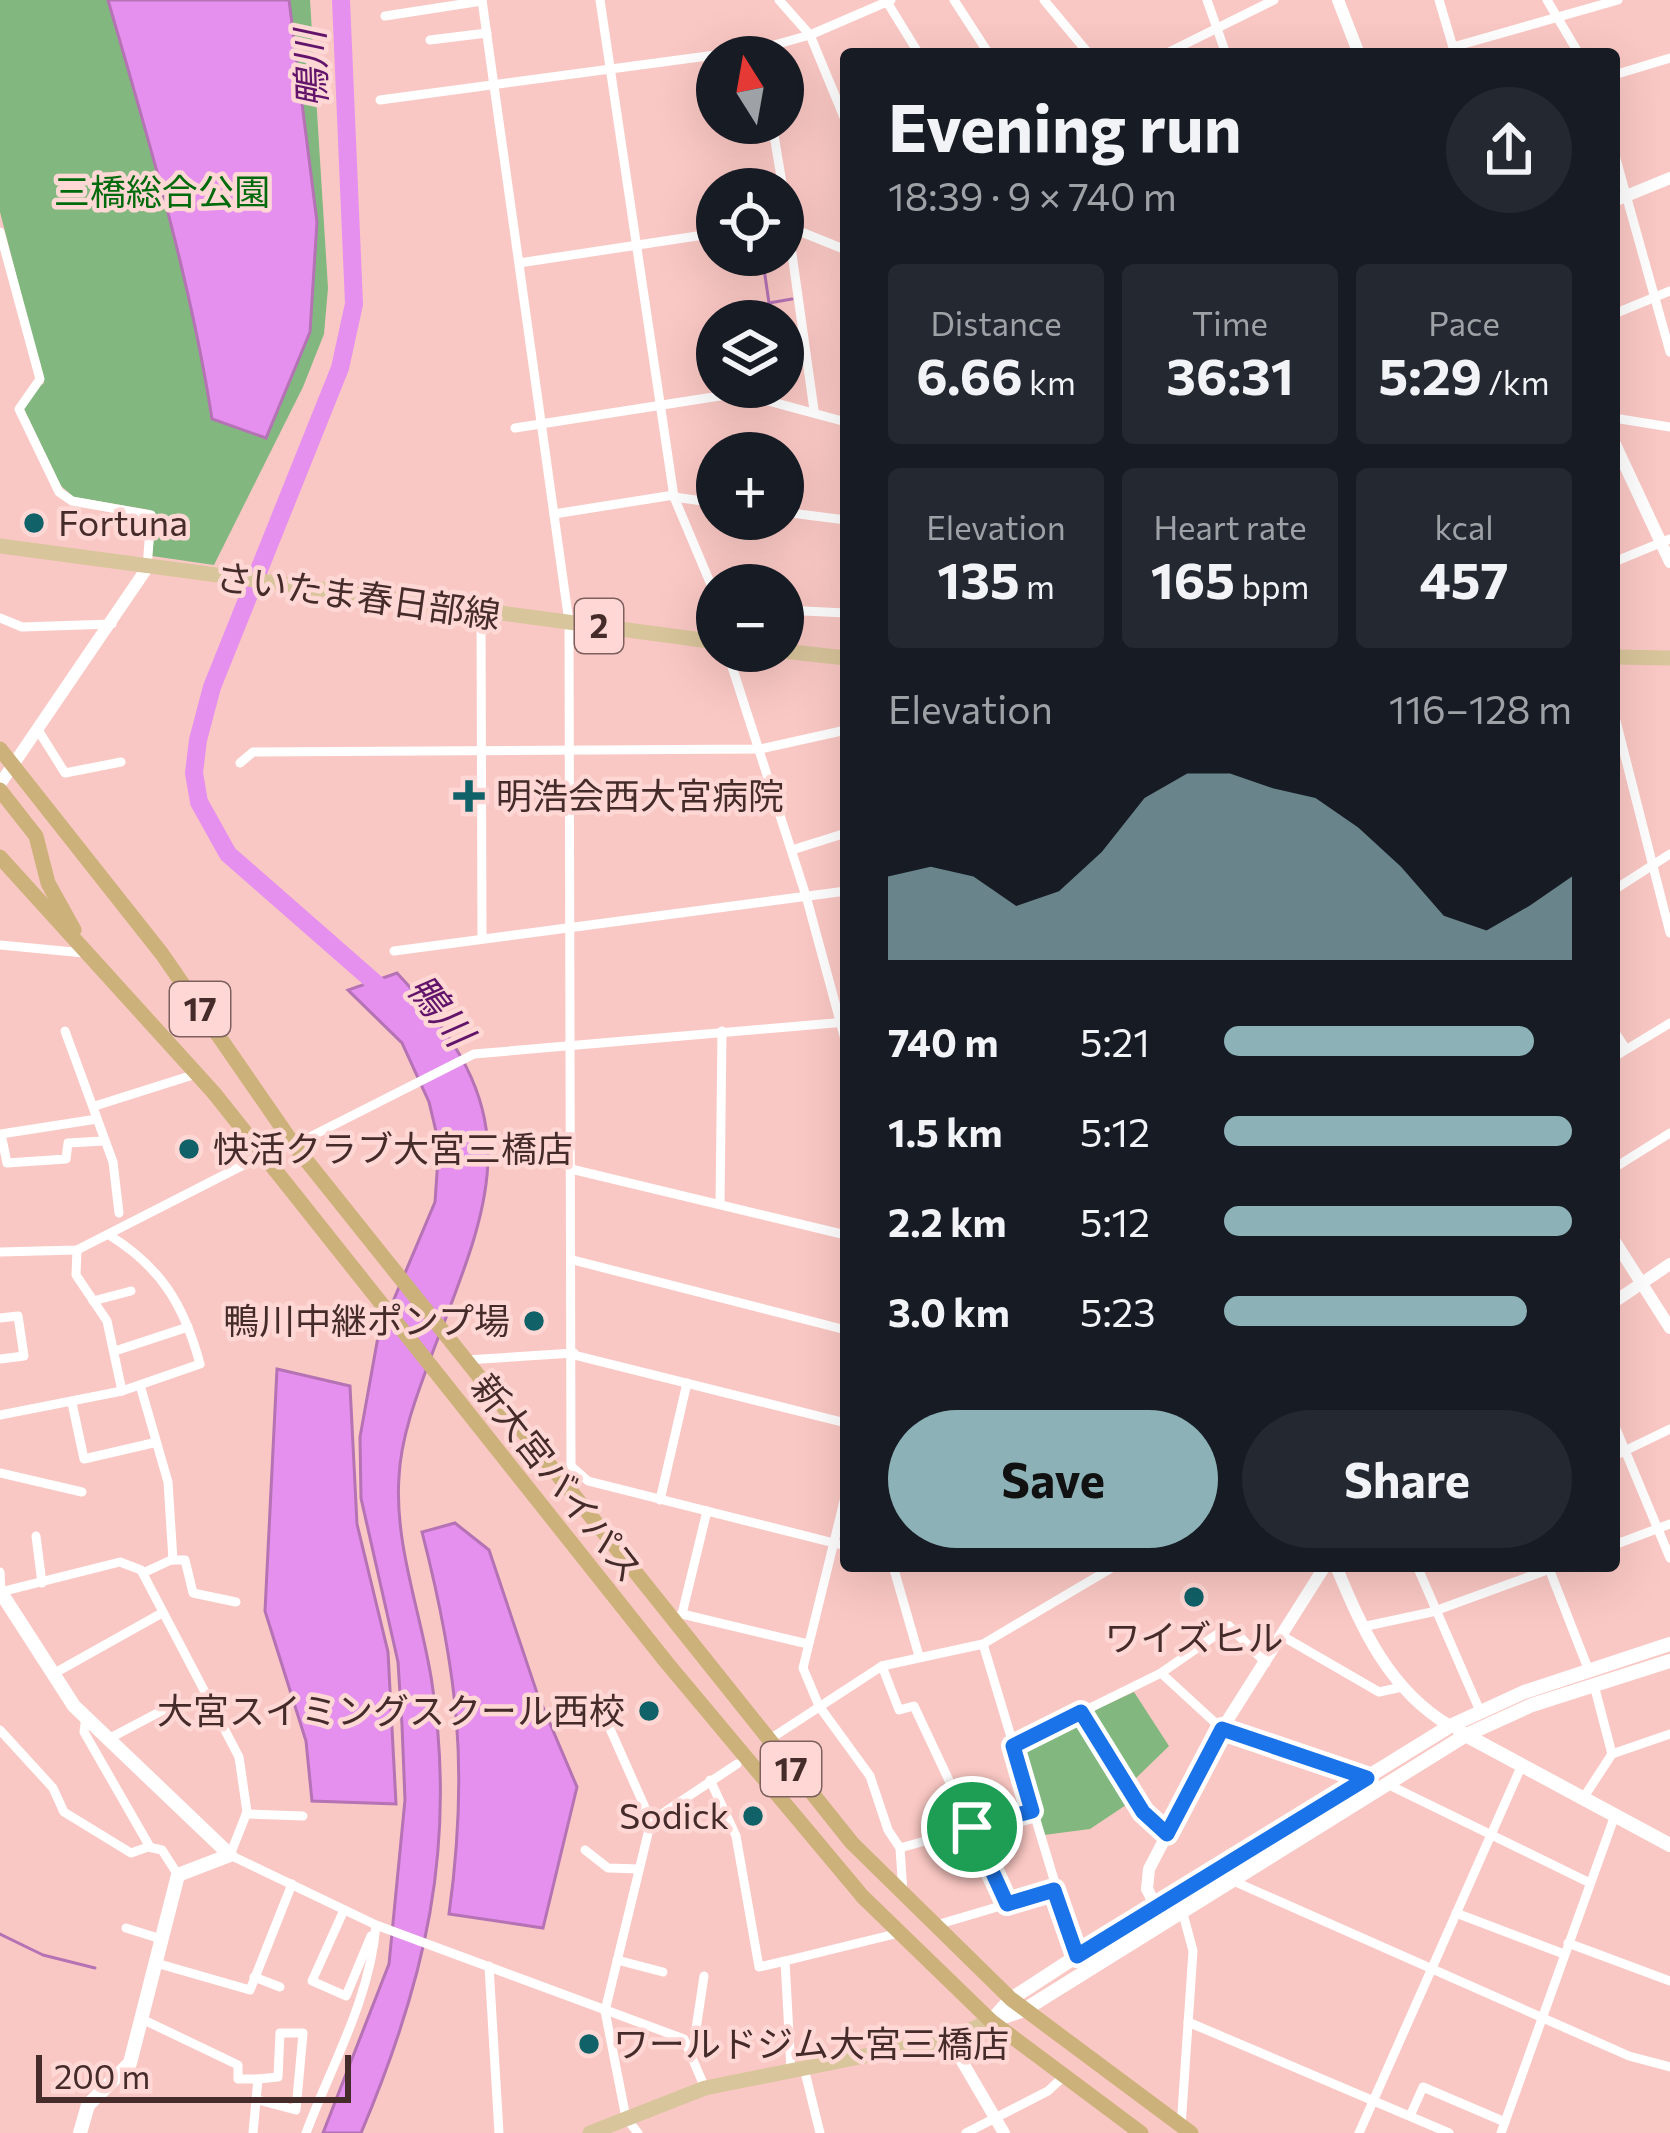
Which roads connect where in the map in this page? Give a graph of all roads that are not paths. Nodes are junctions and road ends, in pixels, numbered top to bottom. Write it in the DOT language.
graph roads {
  1 [pos="601,0"];
  2 [pos="779,0"];
  3 [pos="954,0"];
  4 [pos="1044,0"];
  5 [pos="1207,0"];
  6 [pos="1274,0"];
  7 [pos="1338,0"];
  8 [pos="1438,0"];
  9 [pos="1547,0"];
  10 [pos="1618,0"];
  11 [pos="482,1"];
  12 [pos="889,1"];
  13 [pos="872,4"];
  14 [pos="385,16"];
  15 [pos="1559,19"];
  16 [pos="1218,31"];
  17 [pos="487,33"];
  18 [pos="810,35"];
  19 [pos="804,37"];
  20 [pos="430,40"];
  21 [pos="916,48"];
  22 [pos="985,48"];
  23 [pos="1084,48"];
  24 [pos="1179,48"];
  25 [pos="1224,48"];
  26 [pos="1357,48"];
  27 [pos="1453,48"];
  28 [pos="1464,48"];
  29 [pos="1576,48"];
  30 [pos="1670,58"];
  31 [pos="696,60"];
  32 [pos="613,68"];
  33 [pos="1620,73"];
  34 [pos="495,84"];
  35 [pos="380,100"];
  36 [pos="840,108"];
  37 [pos="1670,178"];
  38 [pos="1620,198"];
  39 [pos="0,232"];
  40 [pos="804,233"];
  41 [pos="696,236"];
  42 [pos="640,245"];
  43 [pos="840,248"];
  44 [pos="519,263"];
  45 [pos="794,276"];
  46 [pos="13,278"];
  47 [pos="0,281"];
  48 [pos="1670,291"];
  49 [pos="1655,297"];
  50 [pos="1620,312"];
  51 [pos="1670,352"];
  52 [pos="665,408"];
  53 [pos="814,410"];
  54 [pos="1620,419"];
  55 [pos="840,420"];
  56 [pos="542,425"];
  57 [pos="1670,427"];
  58 [pos="514,428"];
  59 [pos="1620,453"];
  60 [pos="674,496"];
  61 [pos="696,500"];
  62 [pos="554,514"];
  63 [pos="804,515"];
  64 [pos="840,519"];
  65 [pos="1666,541"];
  66 [pos="1,549"];
  67 [pos="1620,560"];
  68 [pos="1670,562"];
  69 [pos="703,564"];
  70 [pos="147,568"];
  71 [pos="804,611"];
  72 [pos="840,613"];
  73 [pos="481,614"];
  74 [pos="0,619"];
  75 [pos="569,622"];
  76 [pos="112,624"];
  77 [pos="696,639"];
  78 [pos="804,653"];
  79 [pos="840,657"];
  80 [pos="1620,657"];
  81 [pos="1670,658"];
  82 [pos="734,672"];
  83 [pos="38,730"];
  84 [pos="840,731"];
  85 [pos="1620,743"];
  86 [pos="0,749"];
  87 [pos="760,749"];
  88 [pos="482,751"];
  89 [pos="568,751"];
  90 [pos="122,762"];
  91 [pos="240,763"];
  92 [pos="13,765"];
  93 [pos="0,787"];
  94 [pos="840,835"];
  95 [pos="792,850"];
  96 [pos="1670,854"];
  97 [pos="0,857"];
  98 [pos="1652,866"];
  99 [pos="1620,886"];
  100 [pos="840,892"];
  101 [pos="806,896"];
  102 [pos="568,927"];
  103 [pos="1670,933"];
  104 [pos="482,938"];
  105 [pos="0,945"];
  106 [pos="394,951"];
  107 [pos="88,953"];
  108 [pos="840,1012"];
  109 [pos="840,1022"];
  110 [pos="1670,1023"];
  111 [pos="65,1031"];
  112 [pos="722,1031"];
  113 [pos="1620,1040"];
  114 [pos="569,1044"];
  115 [pos="1626,1049"];
  116 [pos="1620,1053"];
  117 [pos="196,1074"];
  118 [pos="95,1106"];
  119 [pos="97,1119"];
  120 [pos="1670,1133"];
  121 [pos="103,1141"];
  122 [pos="294,1145"];
  123 [pos="263,1155"];
  124 [pos="1620,1164"];
  125 [pos="571,1168"];
  126 [pos="720,1204"];
  127 [pos="119,1213"];
  128 [pos="840,1234"];
  129 [pos="109,1235"];
  130 [pos="77,1250"];
  131 [pos="1620,1250"];
  132 [pos="0,1252"];
  133 [pos="573,1260"];
  134 [pos="1670,1264"];
  135 [pos="1641,1285"];
  136 [pos="131,1291"];
  137 [pos="1620,1297"];
  138 [pos="93,1301"];
  139 [pos="0,1318"];
  140 [pos="188,1327"];
  141 [pos="840,1328"];
  142 [pos="1670,1328"];
  143 [pos="116,1351"];
  144 [pos="574,1354"];
  145 [pos="0,1359"];
  146 [pos="464,1360"];
  147 [pos="687,1383"];
  148 [pos="140,1385"];
  149 [pos="122,1391"];
  150 [pos="72,1403"];
  151 [pos="0,1415"];
  152 [pos="840,1421"];
  153 [pos="1670,1429"];
  154 [pos="1620,1437"];
  155 [pos="153,1443"];
  156 [pos="1626,1450"];
  157 [pos="1620,1453"];
  158 [pos="0,1473"];
  159 [pos="82,1492"];
  160 [pos="660,1500"];
  161 [pos="706,1511"];
  162 [pos="840,1516"];
  163 [pos="1670,1524"];
  164 [pos="1658,1529"];
  165 [pos="36,1536"];
  166 [pos="833,1543"];
  167 [pos="1620,1543"];
  168 [pos="840,1545"];
  169 [pos="1670,1558"];
  170 [pos="173,1560"];
  171 [pos="0,1572"];
  172 [pos="895,1572"];
  173 [pos="1103,1572"];
  174 [pos="1322,1572"];
  175 [pos="1339,1572"];
  176 [pos="1419,1572"];
  177 [pos="1539,1572"];
  178 [pos="1554,1572"];
  179 [pos="143,1573"];
  180 [pos="42,1582"];
  181 [pos="1310,1593"];
  182 [pos="1348,1594"];
  183 [pos="2,1597"];
  184 [pos="236,1602"];
  185 [pos="162,1612"];
  186 [pos="1432,1612"];
  187 [pos="676,1617"];
  188 [pos="1362,1628"];
  189 [pos="1284,1637"];
  190 [pos="808,1644"];
  191 [pos="983,1644"];
  192 [pos="1670,1644"];
  193 [pos="920,1656"];
  194 [pos="1670,1661"];
  195 [pos="1267,1664"];
  196 [pos="882,1666"];
  197 [pos="1162,1672"];
  198 [pos="53,1674"];
  199 [pos="1592,1678"];
  200 [pos="1402,1687"];
  201 [pos="171,1706"];
  202 [pos="819,1706"];
  203 [pos="1480,1711"];
  204 [pos="1081,1712"];
  205 [pos="603,1713"];
  206 [pos="86,1716"];
  207 [pos="1450,1726"];
  208 [pos="1222,1729"];
  209 [pos="0,1730"];
  210 [pos="1670,1734"];
  211 [pos="1466,1735"];
  212 [pos="112,1737"];
  213 [pos="767,1740"];
  214 [pos="1013,1746"];
  215 [pos="1612,1754"];
  216 [pos="736,1764"];
  217 [pos="1521,1767"];
  218 [pos="1367,1778"];
  219 [pos="710,1780"];
  220 [pos="1387,1784"];
  221 [pos="1582,1800"];
  222 [pos="1032,1811"];
  223 [pos="246,1814"];
  224 [pos="303,1816"];
  225 [pos="1614,1818"];
  226 [pos="651,1821"];
  227 [pos="972,1827"];
  228 [pos="1167,1834"];
  229 [pos="1491,1836"];
  230 [pos="1670,1845"];
  231 [pos="150,1847"];
  232 [pos="900,1848"];
  233 [pos="585,1850"];
  234 [pos="230,1855"];
  235 [pos="639,1869"];
  236 [pos="178,1875"];
  237 [pos="1232,1880"];
  238 [pos="1590,1883"];
  239 [pos="292,1884"];
  240 [pos="1054,1890"];
  241 [pos="902,1897"];
  242 [pos="1007,1904"];
  243 [pos="1157,1908"];
  244 [pos="344,1910"];
  245 [pos="1182,1910"];
  246 [pos="1456,1913"];
  247 [pos="378,1926"];
  248 [pos="931,1926"];
  249 [pos="126,1928"];
  250 [pos="898,1934"];
  251 [pos="161,1939"];
  252 [pos="1566,1948"];
  253 [pos="1077,1956"];
  254 [pos="617,1960"];
  255 [pos="785,1961"];
  256 [pos="156,1963"];
  257 [pos="489,1966"];
  258 [pos="1432,1968"];
  259 [pos="663,1972"];
  260 [pos="704,1976"];
  261 [pos="254,1977"];
  262 [pos="1670,1981"];
  263 [pos="280,1987"];
  264 [pos="1017,2004"];
  265 [pos="605,2011"];
  266 [pos="304,2015"];
  267 [pos="1541,2016"];
  268 [pos="144,2020"];
  269 [pos="991,2021"];
  270 [pos="1188,2022"];
  271 [pos="303,2033"];
  272 [pos="949,2039"];
  273 [pos="693,2050"];
  274 [pos="1670,2067"];
  275 [pos="797,2069"];
  276 [pos="1064,2077"];
  277 [pos="259,2079"];
  278 [pos="705,2088"];
  279 [pos="258,2100"];
  280 [pos="1373,2101"];
  281 [pos="1410,2116"];
  282 [pos="626,2118"];
  283 [pos="995,2119"];
  284 [pos="1503,2127"];
  285 [pos="1186,2130"];
  286 [pos="80,2133"];
  287 [pos="253,2133"];
  288 [pos="306,2133"];
  289 [pos="499,2133"];
  290 [pos="590,2133"];
  291 [pos="638,2133"];
  292 [pos="820,2133"];
  293 [pos="966,2133"];
  294 [pos="1004,2133"];
  295 [pos="1142,2133"];
  296 [pos="1359,2133"];
  297 [pos="1450,2133"];
  1 -- 32 [label="street"];
  2 -- 18 [label="street"];
  3 -- 22 [label="street"];
  4 -- 23 [label="street"];
  5 -- 16 [label="street"];
  6 -- 16 [label="street"];
  7 -- 26 [label="street"];
  8 -- 27 [label="street"];
  9 -- 15 [label="street"];
  10 -- 15 [label="street"];
  11 -- 14 [label="street"];
  11 -- 17 [label="street"];
  12 -- 13 [label="street"];
  12 -- 21 [label="street"];
  13 -- 18 [label="street"];
  15 -- 28 [label="street"];
  15 -- 29 [label="street"];
  16 -- 24 [label="street"];
  16 -- 25 [label="street"];
  17 -- 20 [label="street"];
  17 -- 34 [label="street"];
  18 -- 19 [label="street"];
  18 -- 36 [label="street"];
  30 -- 33 [label="street"];
  31 -- 32 [label="street"];
  32 -- 34 [label="street"];
  32 -- 42 [label="street"];
  34 -- 35 [label="street"];
  34 -- 44 [label="street"];
  37 -- 38 [label="street"];
  38 -- 49 [label="street"];
  39 -- 46 [label="street"];
  40 -- 43 [label="street"];
  41 -- 42 [label="street"];
  42 -- 44 [label="street"];
  42 -- 52 [label="street"];
  44 -- 56 [label="street"];
  45 -- 53 [label="street"];
  46 -- 47 [label="street"];
  46 -- 70 [label="street"];
  48 -- 49 [label="street"];
  49 -- 50 [label="street"];
  49 -- 51 [label="street"];
  52 -- 53 [label="street"];
  52 -- 56 [label="street"];
  52 -- 60 [label="street"];
  53 -- 55 [label="street"];
  54 -- 57 [label="street"];
  56 -- 58 [label="street"];
  56 -- 62 [label="street"];
  59 -- 65 [label="street"];
  60 -- 61 [label="street"];
  60 -- 62 [label="street"];
  60 -- 69 [label="street"];
  62 -- 75 [label="street"];
  63 -- 64 [label="street"];
  65 -- 67 [label="street"];
  65 -- 68 [label="street"];
  66 -- 70 [label="main road, さいたま春日部線 / 2"];
  70 -- 73 [label="main road, さいたま春日部線 / 2"];
  70 -- 76 [label="street"];
  71 -- 72 [label="street"];
  73 -- 75 [label="main road, さいたま春日部線 / 2"];
  73 -- 88 [label="street"];
  74 -- 76 [label="street"];
  75 -- 77 [label="main road, さいたま春日部線 / 2"];
  75 -- 89 [label="street"];
  76 -- 83 [label="street"];
  78 -- 79 [label="main road"];
  80 -- 81 [label="main road"];
  82 -- 87 [label="street"];
  83 -- 90 [label="street"];
  83 -- 92 [label="street"];
  84 -- 87 [label="street"];
  85 -- 98 [label="street"];
  86 -- 92 [label="highway, 新大宮バイパス / 17"];
  87 -- 89 [label="street"];
  87 -- 95 [label="street"];
  88 -- 89 [label="street"];
  88 -- 91 [label="street"];
  88 -- 104 [label="street"];
  89 -- 102 [label="street"];
  92 -- 93 [label="street"];
  92 -- 122 [label="highway, 新大宮バイパス / 17"];
  93 -- 107 [label="highway"];
  94 -- 95 [label="street"];
  95 -- 101 [label="street"];
  96 -- 98 [label="street"];
  97 -- 107 [label="highway, 新大宮バイパス / 17"];
  98 -- 99 [label="street"];
  98 -- 103 [label="street"];
  100 -- 101 [label="street"];
  101 -- 102 [label="street"];
  101 -- 108 [label="street"];
  102 -- 104 [label="street"];
  102 -- 114 [label="street"];
  104 -- 106 [label="street"];
  105 -- 107 [label="street"];
  107 -- 117 [label="highway, 新大宮バイパス / 17"];
  109 -- 112 [label="street"];
  110 -- 115 [label="street"];
  111 -- 118 [label="street"];
  112 -- 114 [label="street"];
  112 -- 126 [label="street"];
  113 -- 115 [label="street"];
  114 -- 122 [label="street"];
  114 -- 125 [label="street"];
  115 -- 116 [label="street"];
  117 -- 118 [label="street"];
  117 -- 123 [label="highway, 新大宮バイパス / 17"];
  118 -- 119 [label="street"];
  119 -- 121 [label="street"];
  119 -- 121 [label="street"];
  120 -- 124 [label="street"];
  121 -- 127 [label="street"];
  122 -- 146 [label="highway, 新大宮バイパス / 17"];
  123 -- 129 [label="street"];
  123 -- 250 [label="highway, 新大宮バイパス / 17"];
  125 -- 126 [label="street"];
  125 -- 133 [label="street"];
  126 -- 128 [label="street"];
  129 -- 130 [label="street"];
  129 -- 140 [label="street"];
  130 -- 132 [label="street"];
  130 -- 138 [label="street"];
  131 -- 135 [label="street"];
  133 -- 141 [label="street"];
  133 -- 144 [label="street"];
  134 -- 135 [label="street"];
  135 -- 137 [label="street"];
  135 -- 142 [label="street"];
  136 -- 138 [label="street"];
  138 -- 143 [label="street"];
  139 -- 145 [label="street"];
  140 -- 143 [label="street"];
  140 -- 148 [label="street"];
  143 -- 149 [label="street"];
  144 -- 146 [label="street"];
  144 -- 147 [label="street"];
  144 -- 160 [label="street"];
  146 -- 187 [label="highway, 新大宮バイパス / 17"];
  147 -- 152 [label="street"];
  147 -- 160 [label="street"];
  148 -- 149 [label="street"];
  148 -- 155 [label="street"];
  149 -- 150 [label="street"];
  150 -- 151 [label="street"];
  150 -- 155 [label="street"];
  153 -- 156 [label="street"];
  154 -- 156 [label="street"];
  155 -- 170 [label="street"];
  156 -- 157 [label="street"];
  156 -- 164 [label="street"];
  158 -- 159 [label="street"];
  160 -- 161 [label="street"];
  161 -- 166 [label="street"];
  161 -- 187 [label="street"];
  162 -- 166 [label="street"];
  163 -- 164 [label="street"];
  164 -- 167 [label="street"];
  164 -- 169 [label="street"];
  165 -- 180 [label="street"];
  166 -- 168 [label="street"];
  166 -- 190 [label="street"];
  170 -- 179 [label="street"];
  170 -- 184 [label="street"];
  171 -- 183 [label="street"];
  172 -- 193 [label="street"];
  173 -- 191 [label="street"];
  174 -- 181 [label="street"];
  175 -- 182 [label="street"];
  176 -- 186 [label="street"];
  177 -- 186 [label="street"];
  178 -- 199 [label="street"];
  179 -- 180 [label="street"];
  179 -- 185 [label="street"];
  180 -- 183 [label="street"];
  181 -- 182 [label="street"];
  181 -- 189 [label="street"];
  182 -- 188 [label="street"];
  183 -- 198 [label="main road"];
  185 -- 198 [label="street"];
  185 -- 223 [label="street"];
  186 -- 188 [label="street"];
  186 -- 203 [label="street"];
  187 -- 190 [label="street"];
  187 -- 213 [label="highway, 新大宮バイパス / 17"];
  188 -- 200 [label="street"];
  189 -- 195 [label="street"];
  189 -- 200 [label="street"];
  190 -- 202 [label="street"];
  191 -- 193 [label="street"];
  191 -- 214 [label="street"];
  192 -- 199 [label="main road"];
  193 -- 196 [label="street"];
  194 -- 199 [label="main road"];
  195 -- 197 [label="street"];
  195 -- 208 [label="street"];
  196 -- 202 [label="street"];
  196 -- 227 [label="street"];
  197 -- 204 [label="street"];
  197 -- 208 [label="street"];
  198 -- 206 [label="main road"];
  199 -- 203 [label="main road"];
  199 -- 211 [label="main road"];
  199 -- 215 [label="street"];
  200 -- 207 [label="street"];
  201 -- 212 [label="street"];
  202 -- 213 [label="street"];
  202 -- 232 [label="street"];
  203 -- 207 [label="main road"];
  204 -- 214 [label="street"];
  204 -- 228 [label="street"];
  205 -- 226 [label="street"];
  206 -- 212 [label="main road"];
  206 -- 231 [label="street"];
  207 -- 211 [label="main road"];
  207 -- 218 [label="main road"];
  208 -- 218 [label="street"];
  208 -- 228 [label="street"];
  209 -- 231 [label="street"];
  210 -- 215 [label="street"];
  211 -- 217 [label="main road"];
  211 -- 220 [label="main road"];
  212 -- 234 [label="main road"];
  213 -- 241 [label="highway, 新大宮バイパス / 17"];
  214 -- 222 [label="street"];
  215 -- 221 [label="street"];
  216 -- 219 [label="street"];
  217 -- 221 [label="main road"];
  217 -- 229 [label="street"];
  218 -- 243 [label="main road"];
  219 -- 226 [label="street"];
  219 -- 255 [label="street"];
  220 -- 229 [label="street"];
  220 -- 237 [label="main road"];
  221 -- 225 [label="main road"];
  222 -- 227 [label="street"];
  222 -- 240 [label="street"];
  223 -- 224 [label="street"];
  223 -- 234 [label="street"];
  225 -- 230 [label="main road"];
  225 -- 238 [label="street"];
  226 -- 235 [label="street"];
  227 -- 232 [label="street"];
  227 -- 242 [label="street"];
  228 -- 243 [label="street"];
  229 -- 238 [label="street"];
  229 -- 246 [label="street"];
  231 -- 236 [label="street"];
  232 -- 241 [label="street"];
  233 -- 235 [label="street"];
  234 -- 236 [label="main road"];
  234 -- 239 [label="street"];
  235 -- 254 [label="street"];
  236 -- 251 [label="main road"];
  237 -- 245 [label="main road"];
  237 -- 258 [label="street"];
  238 -- 252 [label="street"];
  239 -- 244 [label="street"];
  239 -- 261 [label="street"];
  240 -- 242 [label="street"];
  240 -- 253 [label="street"];
  241 -- 248 [label="highway, 新大宮バイパス / 17"];
  242 -- 248 [label="street"];
  243 -- 253 [label="main road"];
  244 -- 247 [label="street"];
  244 -- 247 [label="street"];
  245 -- 264 [label="main road"];
  245 -- 270 [label="street"];
  246 -- 252 [label="street"];
  246 -- 258 [label="street"];
  247 -- 257 [label="street"];
  247 -- 288 [label="street"];
  248 -- 264 [label="highway, 新大宮バイパス / 17"];
  249 -- 251 [label="street"];
  250 -- 255 [label="street"];
  250 -- 269 [label="highway, 新大宮バイパス / 17"];
  251 -- 256 [label="main road"];
  252 -- 262 [label="street"];
  252 -- 267 [label="street"];
  253 -- 264 [label="main road"];
  254 -- 259 [label="street"];
  254 -- 265 [label="street"];
  255 -- 275 [label="street"];
  256 -- 261 [label="street"];
  256 -- 268 [label="main road"];
  257 -- 265 [label="street"];
  257 -- 289 [label="street"];
  258 -- 267 [label="street"];
  258 -- 280 [label="street"];
  260 -- 273 [label="street"];
  261 -- 263 [label="street"];
  264 -- 269 [label="main road"];
  264 -- 285 [label="highway, 新大宮バイパス / 17"];
  265 -- 273 [label="street"];
  265 -- 282 [label="street"];
  266 -- 271 [label="street"];
  267 -- 274 [label="street"];
  267 -- 284 [label="street"];
  268 -- 277 [label="street"];
  268 -- 286 [label="main road"];
  269 -- 272 [label="main road"];
  269 -- 276 [label="highway, 新大宮バイパス / 17"];
  270 -- 280 [label="street"];
  270 -- 285 [label="street"];
  271 -- 277 [label="street"];
  271 -- 279 [label="street"];
  272 -- 275 [label="main road"];
  272 -- 283 [label="street"];
  273 -- 278 [label="street"];
  275 -- 278 [label="main road"];
  275 -- 292 [label="street"];
  276 -- 283 [label="street"];
  276 -- 295 [label="highway, 新大宮バイパス / 17"];
  277 -- 279 [label="street"];
  278 -- 282 [label="main road"];
  279 -- 287 [label="street"];
  280 -- 281 [label="street"];
  280 -- 296 [label="street"];
  281 -- 284 [label="street"];
  281 -- 297 [label="street"];
  282 -- 290 [label="main road"];
  282 -- 291 [label="street"];
  283 -- 293 [label="street"];
  283 -- 294 [label="street"];
}
